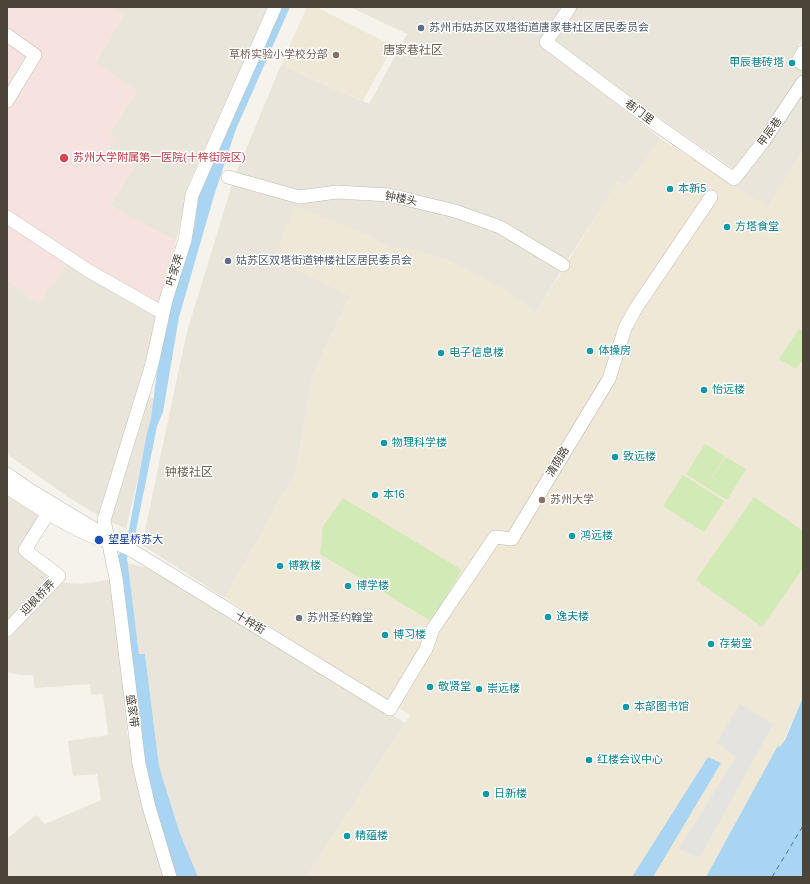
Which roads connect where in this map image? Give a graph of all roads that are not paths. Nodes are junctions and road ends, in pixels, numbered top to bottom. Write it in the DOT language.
graph roads {
  1 [pos="275,7"];
  2 [pos="570,7"];
  3 [pos="7,35"];
  4 [pos="803,52"];
  5 [pos="803,64"];
  6 [pos="803,82"];
  7 [pos="7,101"];
  8 [pos="228,177"];
  9 [pos="734,179"];
  10 [pos="711,197"];
  11 [pos="7,217"];
  12 [pos="563,265"];
  13 [pos="163,313"];
  14 [pos="7,474"];
  15 [pos="7,487"];
  16 [pos="48,513"];
  17 [pos="115,543"];
  18 [pos="7,630"];
  19 [pos="390,709"];
  20 [pos="170,877"];
  1 -- 13 [label="street, 叶家弄"];
  2 -- 9 [label="street, 巷门里"];
  3 -- 7 [label="street"];
  4 -- 5 [label="street"];
  6 -- 9 [label="street, 甲辰巷"];
  8 -- 12 [label="street, 钟楼头"];
  10 -- 19 [label="street, 清荫路"];
  11 -- 13 [label="street"];
  13 -- 17 [label="street, 叶家弄"];
  14 -- 17 [label="street, 十梓街"];
  15 -- 16 [label="street, 十梓街"];
  16 -- 17 [label="street, 十梓街"];
  16 -- 18 [label="street, 迎枫桥弄"];
  17 -- 19 [label="street, 十梓街"];
  17 -- 20 [label="street, 盛家带"];
}
